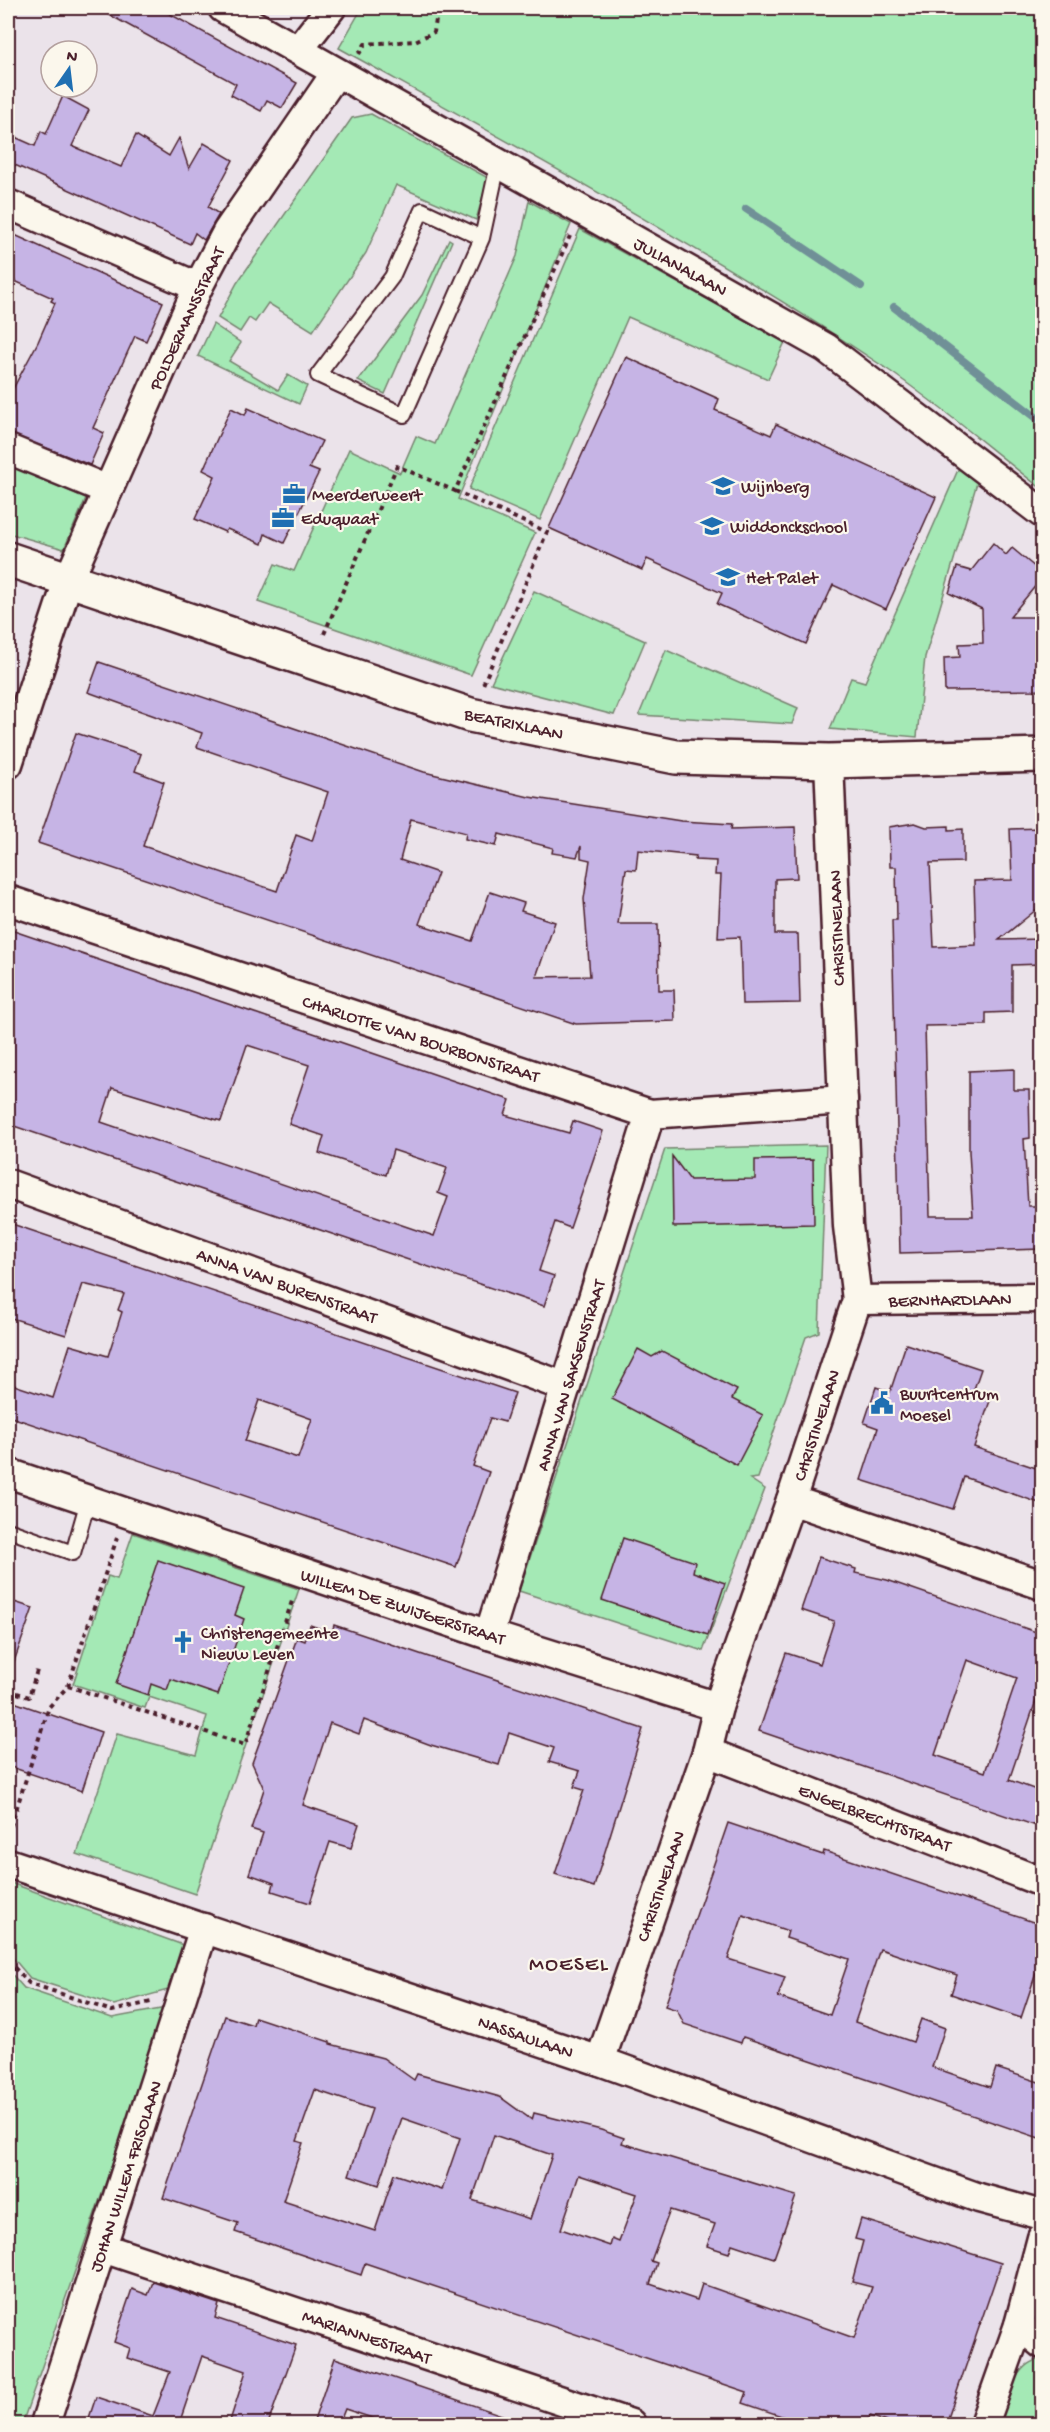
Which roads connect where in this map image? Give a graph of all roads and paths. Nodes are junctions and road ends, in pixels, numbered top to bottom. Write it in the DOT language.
graph roads {
  1 [pos="224,8"];
  2 [pos="331,8"];
  3 [pos="438,8"];
  4 [pos="299,49"];
  5 [pos="340,75"];
  6 [pos="498,164"];
  7 [pos="8,204"];
  8 [pos="582,211"];
  9 [pos="482,238"];
  10 [pos="198,287"];
  11 [pos="8,449"];
  12 [pos="108,490"];
  13 [pos="455,491"];
  14 [pos="1042,513"];
  15 [pos="8,559"];
  16 [pos="68,581"];
  17 [pos="311,662"];
  18 [pos="470,715"];
  19 [pos="1042,755"];
  20 [pos="829,761"];
  21 [pos="8,764"];
  22 [pos="8,900"];
  23 [pos="843,1100"];
  24 [pos="650,1114"];
  25 [pos="8,1184"];
  26 [pos="1042,1298"];
  27 [pos="857,1300"];
  28 [pos="566,1387"];
  29 [pos="8,1473"];
  30 [pos="791,1500"];
  31 [pos="88,1501"];
  32 [pos="125,1513"];
  33 [pos="8,1530"];
  34 [pos="302,1572"];
  35 [pos="1042,1585"];
  36 [pos="489,1635"];
  37 [pos="38,1666"];
  38 [pos="68,1686"];
  39 [pos="8,1690"];
  40 [pos="718,1707"];
  41 [pos="707,1752"];
  42 [pos="8,1836"];
  43 [pos="8,1863"];
  44 [pos="1042,1882"];
  45 [pos="204,1928"];
  46 [pos="8,1961"];
  47 [pos="183,1995"];
  48 [pos="600,2061"];
  49 [pos="1042,2215"];
  50 [pos="1042,2238"];
  51 [pos="103,2248"];
  52 [pos="1019,2325"];
  53 [pos="1042,2344"];
  54 [pos="45,2424"];
  55 [pos="631,2424"];
  56 [pos="984,2424"];
  1 -- 4 [label="street, JULIANALAAN"];
  2 -- 4 [label="street"];
  3 -- 5 [label="path"];
  4 -- 5 [label="street, JULIANALAAN"];
  5 -- 6 [label="street, JULIANALAAN"];
  5 -- 10 [label="street, POLDERMANSSTRAAT"];
  6 -- 8 [label="street, JULIANALAAN"];
  6 -- 9 [label="lane"];
  7 -- 10 [label="street"];
  8 -- 13 [label="path"];
  8 -- 14 [label="street, JULIANALAAN"];
  9 -- 9 [label="lane"];
  10 -- 12 [label="street, POLDERMANSSTRAAT"];
  11 -- 12 [label="street"];
  12 -- 16 [label="street, POLDERMANSSTRAAT"];
  13 -- 17 [label="path"];
  13 -- 18 [label="path"];
  15 -- 16 [label="street, BEATRIXLAAN"];
  16 -- 17 [label="street, BEATRIXLAAN"];
  16 -- 21 [label="street, POLDERMANSSTRAAT"];
  17 -- 18 [label="street, BEATRIXLAAN"];
  18 -- 20 [label="street, BEATRIXLAAN"];
  19 -- 20 [label="street, BEATRIXLAAN"];
  20 -- 23 [label="street, CHRISTINELAAN"];
  22 -- 24 [label="street, CHARLOTTE VAN BOURBONSTRAAT"];
  23 -- 24 [label="street, CHARLOTTE VAN BOURBONSTRAAT"];
  23 -- 27 [label="street, CHRISTINELAAN"];
  24 -- 28 [label="street, ANNA VAN SAKSENSTRAAT"];
  25 -- 28 [label="street, ANNA VAN BURENSTRAAT"];
  26 -- 27 [label="street, BERNHARDLAAN"];
  27 -- 30 [label="street, CHRISTINELAAN"];
  28 -- 36 [label="street, ANNA VAN SAKSENSTRAAT"];
  29 -- 31 [label="street, WILLEM DE ZWIJGERSTRAAT"];
  30 -- 35 [label="street"];
  30 -- 40 [label="street, CHRISTINELAAN"];
  31 -- 32 [label="street, WILLEM DE ZWIJGERSTRAAT"];
  31 -- 33 [label="lane"];
  32 -- 34 [label="street, WILLEM DE ZWIJGERSTRAAT"];
  32 -- 38 [label="path"];
  34 -- 36 [label="street, WILLEM DE ZWIJGERSTRAAT"];
  34 -- 38 [label="path"];
  36 -- 40 [label="street, WILLEM DE ZWIJGERSTRAAT"];
  37 -- 39 [label="path"];
  38 -- 42 [label="path"];
  40 -- 41 [label="street, CHRISTINELAAN"];
  41 -- 44 [label="street, ENGELBRECHTSTRAAT"];
  41 -- 48 [label="street, CHRISTINELAAN"];
  43 -- 45 [label="street, NASSAULAAN"];
  45 -- 47 [label="street, JOHAN WILLEM FRISOLAAN"];
  45 -- 48 [label="street, NASSAULAAN"];
  46 -- 47 [label="path"];
  47 -- 51 [label="street, JOHAN WILLEM FRISOLAAN"];
  48 -- 49 [label="street, NASSAULAAN"];
  50 -- 52 [label="street"];
  51 -- 54 [label="street, JOHAN WILLEM FRISOLAAN"];
  51 -- 55 [label="street, MARIANNESTRAAT"];
  52 -- 53 [label="street"];
  52 -- 56 [label="street"];
}
